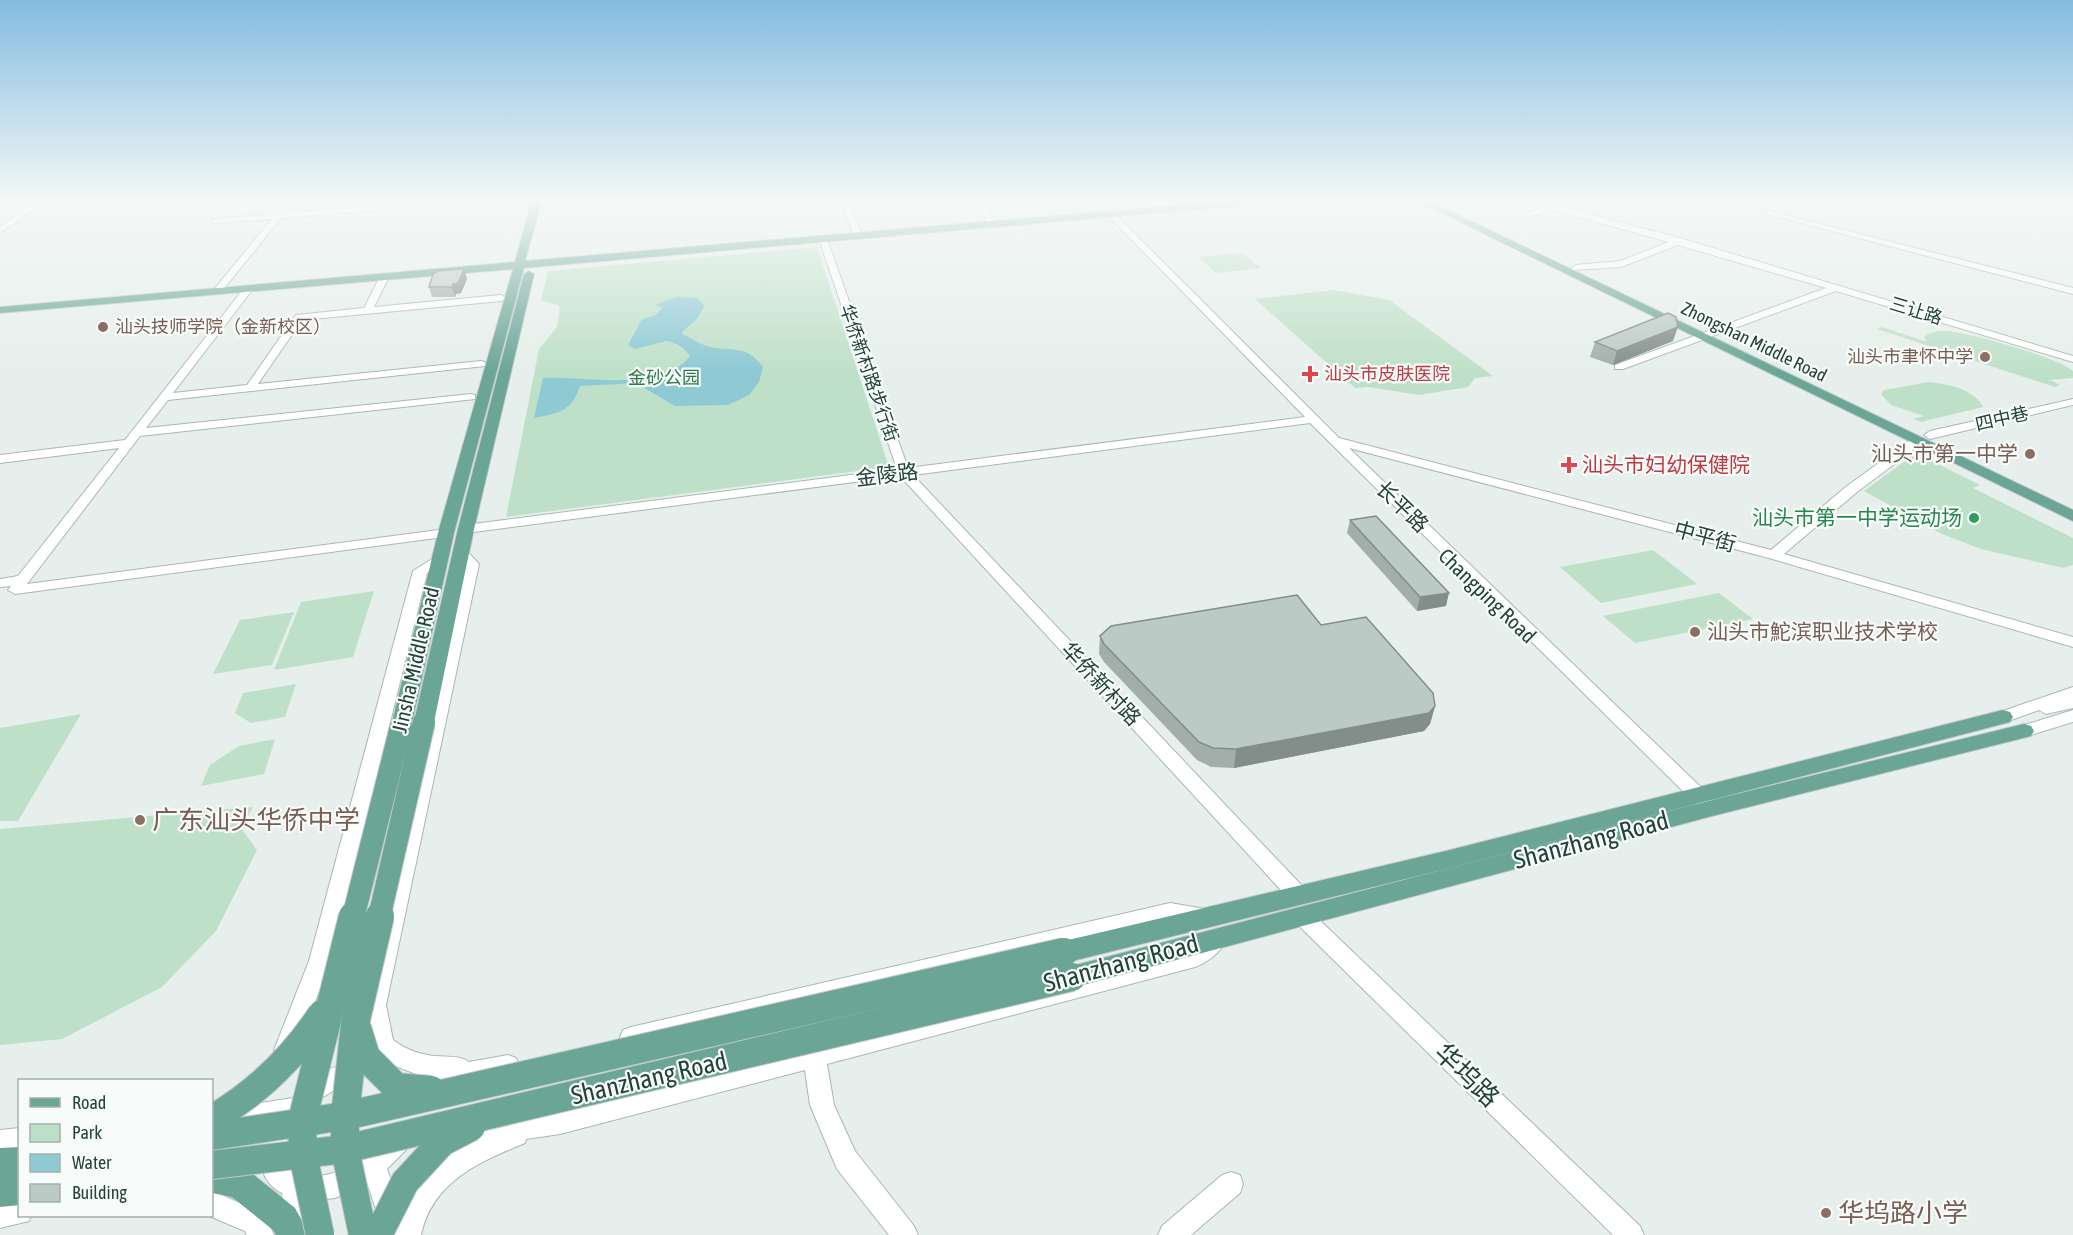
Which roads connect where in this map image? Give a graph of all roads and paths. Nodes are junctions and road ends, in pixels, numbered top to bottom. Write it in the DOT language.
graph roads {
  1 [pos="245,258"];
  2 [pos="526,258"];
  3 [pos="528,258"];
  4 [pos="607,258"];
  5 [pos="609,258"];
  6 [pos="829,258"];
  7 [pos="1151,258"];
  8 [pos="1152,258"];
  9 [pos="1546,258"];
  10 [pos="1554,258"];
  11 [pos="1638,258"];
  12 [pos="1735,258"];
  13 [pos="1942,258"];
  14 [pos="525,265"];
  15 [pos="1576,268"];
  16 [pos="384,277"];
  17 [pos="1837,287"];
  18 [pos="219,289"];
  19 [pos="248,289"];
  20 [pos="2073,291"];
  21 [pos="501,298"];
  22 [pos="0,309"];
  23 [pos="368,310"];
  24 [pos="1704,335"];
  25 [pos="2073,359"];
  26 [pos="481,364"];
  27 [pos="1619,367"];
  28 [pos="250,388"];
  29 [pos="164,397"];
  30 [pos="471,397"];
  31 [pos="2073,402"];
  32 [pos="1307,420"];
  33 [pos="1930,435"];
  34 [pos="132,438"];
  35 [pos="1334,440"];
  36 [pos="1917,441"];
  37 [pos="0,459"];
  38 [pos="904,473"];
  39 [pos="2073,504"];
  40 [pos="2073,516"];
  41 [pos="466,530"];
  42 [pos="446,533"];
  43 [pos="461,553"];
  44 [pos="1774,555"];
  45 [pos="440,558"];
  46 [pos="22,580"];
  47 [pos="0,583"];
  48 [pos="2073,642"];
  49 [pos="2073,692"];
  50 [pos="2073,704"];
  51 [pos="2073,716"];
  52 [pos="2003,717"];
  53 [pos="413,724"];
  54 [pos="2073,725"];
  55 [pos="2024,731"];
  56 [pos="1701,802"];
  57 [pos="1300,905"];
  58 [pos="1216,927"];
  59 [pos="320,961"];
  60 [pos="1068,964"];
  61 [pos="332,997"];
  62 [pos="375,1005"];
  63 [pos="355,1024"];
  64 [pos="814,1057"];
  65 [pos="365,1070"];
  66 [pos="490,1077"];
  67 [pos="406,1086"];
  68 [pos="312,1092"];
  69 [pos="213,1109"];
  70 [pos="496,1114"];
  71 [pos="297,1115"];
  72 [pos="345,1116"];
  73 [pos="213,1119"];
  74 [pos="213,1120"];
  75 [pos="560,1123"];
  76 [pos="213,1136"];
  77 [pos="18,1140"];
  78 [pos="0,1142"];
  79 [pos="394,1143"];
  80 [pos="345,1149"];
  81 [pos="303,1155"];
  82 [pos="18,1161"];
  83 [pos="0,1163"];
  84 [pos="373,1164"];
  85 [pos="213,1165"];
  86 [pos="273,1165"];
  87 [pos="213,1177"];
  88 [pos="213,1177"];
  89 [pos="1231,1184"];
  90 [pos="294,1187"];
  91 [pos="18,1190"];
  92 [pos="0,1192"];
  93 [pos="213,1204"];
  94 [pos="18,1212"];
  95 [pos="0,1215"];
  96 [pos="261,1235"];
  97 [pos="294,1235"];
  98 [pos="299,1235"];
  99 [pos="320,1235"];
  100 [pos="363,1235"];
  101 [pos="378,1235"];
  102 [pos="398,1235"];
  103 [pos="408,1235"];
  104 [pos="905,1235"];
  105 [pos="1170,1235"];
  106 [pos="1631,1235"];
  1 -- 18 [label="street"];
  2 -- 14 [label="main road, Jinsha Middle Road"];
  3 -- 14 [label="main road, Jinsha Middle Road"];
  4 -- 14 [label="main road"];
  5 -- 14 [label="main road"];
  6 -- 38 [label="street, 华侨新村路步行街"];
  7 -- 32 [label="street, Changping Road"];
  8 -- 35 [label="street, 长平路"];
  9 -- 24 [label="main road, Zhongshan Middle Road"];
  10 -- 15 [label="main road, Zhongshan Middle Road"];
  11 -- 15 [label="street"];
  12 -- 17 [label="street, 三让路"];
  13 -- 20 [label="street"];
  14 -- 16 [label="main road"];
  14 -- 18 [label="main road"];
  14 -- 41 [label="main road, Jinsha Middle Road"];
  14 -- 42 [label="main road, Jinsha Middle Road"];
  15 -- 24 [label="main road, Zhongshan Middle Road"];
  16 -- 19 [label="main road"];
  16 -- 23 [label="street"];
  17 -- 24 [label="street"];
  17 -- 25 [label="street, 三让路"];
  18 -- 19 [label="street"];
  18 -- 22 [label="main road"];
  19 -- 22 [label="main road"];
  19 -- 29 [label="street"];
  21 -- 23 [label="street"];
  23 -- 28 [label="street"];
  24 -- 27 [label="street"];
  24 -- 33 [label="main road, Zhongshan Middle Road"];
  24 -- 36 [label="main road, Zhongshan Middle Road"];
  26 -- 28 [label="street"];
  28 -- 29 [label="street"];
  29 -- 34 [label="street"];
  30 -- 34 [label="street"];
  31 -- 33 [label="street, 四中巷"];
  32 -- 38 [label="street, 金陵路"];
  32 -- 56 [label="street, Changping Road"];
  33 -- 39 [label="main road, Zhongshan Middle Road"];
  34 -- 37 [label="street"];
  34 -- 46 [label="street"];
  35 -- 44 [label="street, 中平街"];
  35 -- 56 [label="street, 长平路"];
  36 -- 40 [label="main road, Zhongshan Middle Road"];
  36 -- 44 [label="street"];
  38 -- 41 [label="street, 金陵路"];
  38 -- 57 [label="street, 华侨新村路"];
  41 -- 43 [label="main road, Jinsha Middle Road"];
  42 -- 45 [label="main road, Jinsha Middle Road"];
  42 -- 46 [label="street"];
  43 -- 53 [label="main road, Jinsha Middle Road"];
  43 -- 62 [label="street"];
  44 -- 48 [label="street, 中平街"];
  45 -- 53 [label="main road, Jinsha Middle Road"];
  45 -- 59 [label="street"];
  46 -- 47 [label="street"];
  49 -- 52 [label="street, Shanzhang Road"];
  50 -- 52 [label="street, Shanzhang Road"];
  51 -- 55 [label="street, Shanzhang Road"];
  52 -- 56 [label="main road, Shanzhang Road"];
  53 -- 61 [label="main road, Jinsha Middle Road, bridge"];
  53 -- 63 [label="main road, Jinsha Middle Road, bridge"];
  54 -- 55 [label="street, Shanzhang Road"];
  55 -- 56 [label="main road, Shanzhang Road"];
  56 -- 57 [label="main road, Shanzhang Road"];
  57 -- 58 [label="main road, Shanzhang Road"];
  57 -- 106 [label="street, 华坞路"];
  58 -- 60 [label="main road, Shanzhang Road"];
  58 -- 64 [label="street"];
  58 -- 66 [label="street"];
  59 -- 68 [label="street"];
  59 -- 69 [label="street"];
  60 -- 66 [label="main road, Shanzhang Road, bridge"];
  60 -- 70 [label="main road, Shanzhang Road, bridge"];
  61 -- 71 [label="main road, Jinsha Middle Road, bridge"];
  61 -- 73 [label="main road, bridge"];
  62 -- 65 [label="street"];
  62 -- 66 [label="street"];
  63 -- 66 [label="main road, bridge"];
  63 -- 72 [label="main road, Jinsha Middle Road, bridge"];
  64 -- 75 [label="street"];
  64 -- 104 [label="street"];
  65 -- 67 [label="street"];
  65 -- 68 [label="street"];
  66 -- 67 [label="street"];
  66 -- 72 [label="main road, Shanzhang Road, bridge"];
  67 -- 79 [label="street"];
  68 -- 71 [label="street"];
  70 -- 80 [label="main road, Shanzhang Road, bridge"];
  70 -- 101 [label="main road, bridge"];
  71 -- 72 [label="main road, Shanzhang Road, bridge"];
  71 -- 74 [label="street"];
  71 -- 76 [label="main road, Shanzhang Road, bridge"];
  71 -- 81 [label="main road, Jinsha Middle Road, bridge"];
  71 -- 86 [label="street"];
  72 -- 80 [label="main road, Jinsha Middle Road, bridge"];
  75 -- 79 [label="street"];
  75 -- 103 [label="street"];
  77 -- 78 [label="street"];
  79 -- 84 [label="street"];
  80 -- 81 [label="main road, Shanzhang Road, bridge"];
  80 -- 100 [label="main road, Jinsha Middle Road, bridge"];
  81 -- 85 [label="main road, Shanzhang Road, bridge"];
  81 -- 99 [label="main road, Jinsha Middle Road, bridge"];
  82 -- 83 [label="main road"];
  84 -- 90 [label="street"];
  84 -- 102 [label="street"];
  86 -- 87 [label="street"];
  86 -- 90 [label="street"];
  88 -- 97 [label="main road"];
  89 -- 105 [label="street"];
  90 -- 98 [label="street"];
  91 -- 92 [label="main road"];
  93 -- 96 [label="street"];
  94 -- 95 [label="street"];
}
